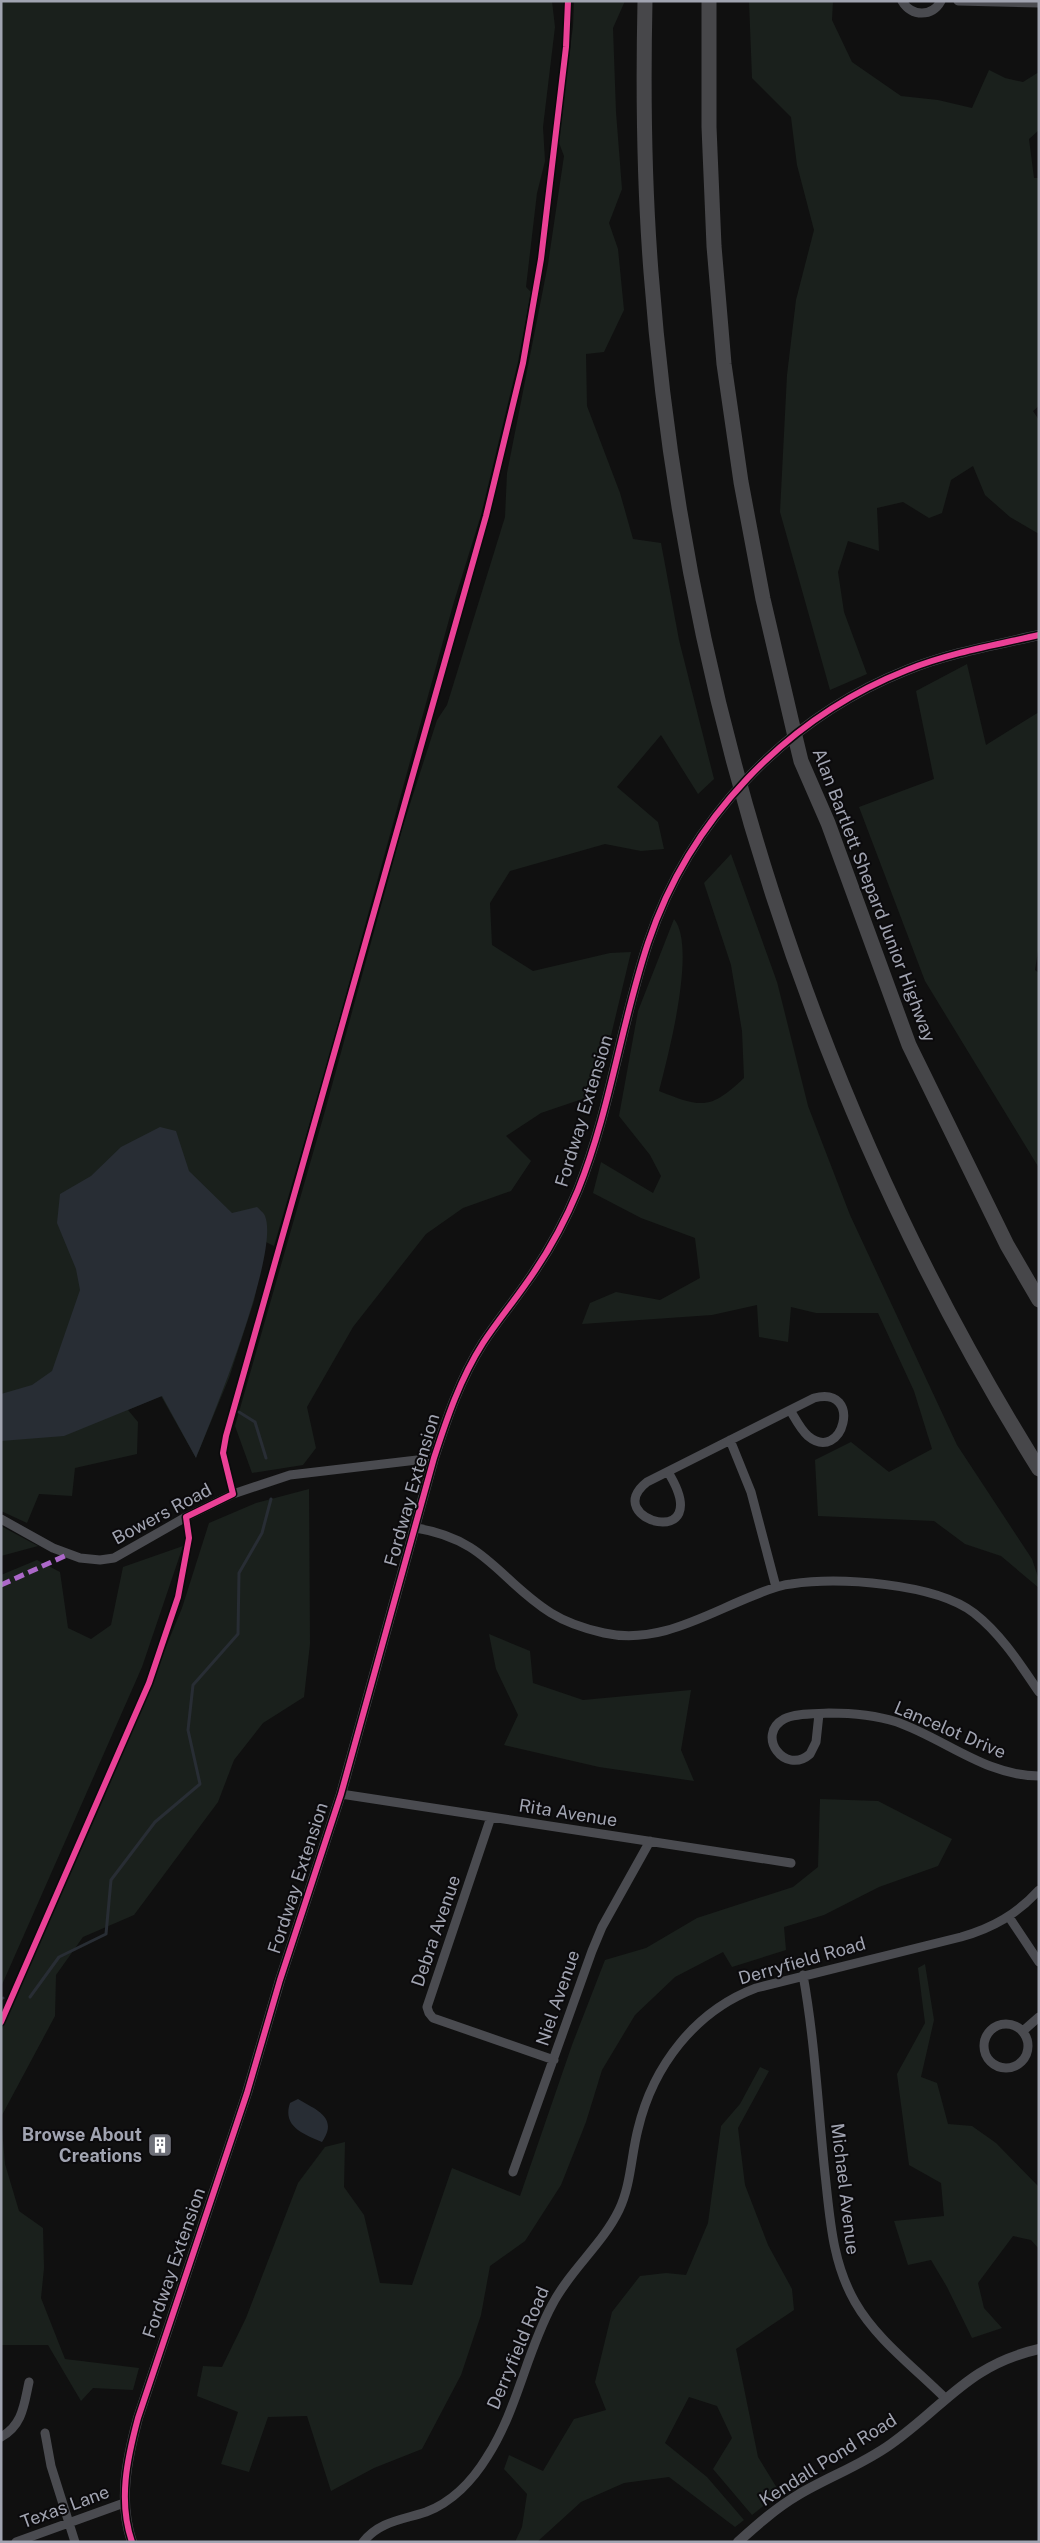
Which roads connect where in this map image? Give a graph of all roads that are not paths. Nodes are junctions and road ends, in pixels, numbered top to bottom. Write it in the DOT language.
graph roads {
  1 [pos="645,1"];
  2 [pos="709,1"];
  3 [pos="902,1"];
  4 [pos="941,1"];
  5 [pos="958,1"];
  6 [pos="1039,3"];
  7 [pos="1039,635"];
  8 [pos="1039,1300"];
  9 [pos="790,1410"];
  10 [pos="730,1440"];
  11 [pos="434,1458"];
  12 [pos="1039,1469"];
  13 [pos="668,1472"];
  14 [pos="1,1519"];
  15 [pos="416,1528"];
  16 [pos="776,1587"];
  17 [pos="1039,1692"];
  18 [pos="819,1714"];
  19 [pos="1039,1776"];
  20 [pos="341,1794"];
  21 [pos="491,1817"];
  22 [pos="650,1841"];
  23 [pos="791,1863"];
  24 [pos="1039,1890"];
  25 [pos="1009,1917"];
  26 [pos="1039,1962"];
  27 [pos="803,1975"];
  28 [pos="1039,2017"];
  29 [pos="1023,2031"];
  30 [pos="554,2060"];
  31 [pos="513,2172"];
  32 [pos="1039,2349"];
  33 [pos="29,2382"];
  34 [pos="945,2398"];
  35 [pos="45,2433"];
  36 [pos="1,2437"];
  37 [pos="124,2503"];
  38 [pos="68,2521"];
  39 [pos="16,2542"];
  40 [pos="75,2542"];
  41 [pos="132,2542"];
  42 [pos="363,2542"];
  43 [pos="738,2542"];
  1 -- 12 [label="highway"];
  2 -- 8 [label="highway, Alan Bartlett Shepard Junior Highway"];
  3 -- 4 [label="street"];
  5 -- 6 [label="street"];
  7 -- 11 [label="street, Fordway Extension"];
  9 -- 9 [label="street"];
  9 -- 10 [label="street"];
  10 -- 13 [label="street"];
  10 -- 16 [label="street"];
  11 -- 14 [label="street, Bowers Road"];
  11 -- 15 [label="street, Fordway Extension"];
  13 -- 13 [label="street"];
  15 -- 16 [label="street"];
  15 -- 20 [label="street, Fordway Extension"];
  16 -- 17 [label="street"];
  18 -- 18 [label="street, Lancelot Drive"];
  18 -- 19 [label="street, Lancelot Drive"];
  20 -- 21 [label="street, Rita Avenue"];
  20 -- 37 [label="street, Fordway Extension"];
  21 -- 22 [label="street, Rita Avenue"];
  21 -- 30 [label="street, Debra Avenue"];
  22 -- 23 [label="street, Rita Avenue"];
  22 -- 30 [label="street, Niel Avenue"];
  24 -- 25 [label="street, Derryfield Road"];
  25 -- 26 [label="street"];
  25 -- 27 [label="street, Derryfield Road"];
  27 -- 34 [label="street, Michael Avenue"];
  27 -- 42 [label="street, Derryfield Road"];
  28 -- 29 [label="street"];
  29 -- 29 [label="street"];
  30 -- 31 [label="street, Niel Avenue"];
  32 -- 34 [label="street, Kendall Pond Road"];
  33 -- 36 [label="street"];
  34 -- 43 [label="street, Kendall Pond Road"];
  35 -- 38 [label="street"];
  37 -- 38 [label="street, Texas Lane"];
  37 -- 41 [label="street, Fordway Extension"];
  38 -- 39 [label="street, Texas Lane"];
  38 -- 40 [label="street"];
}
